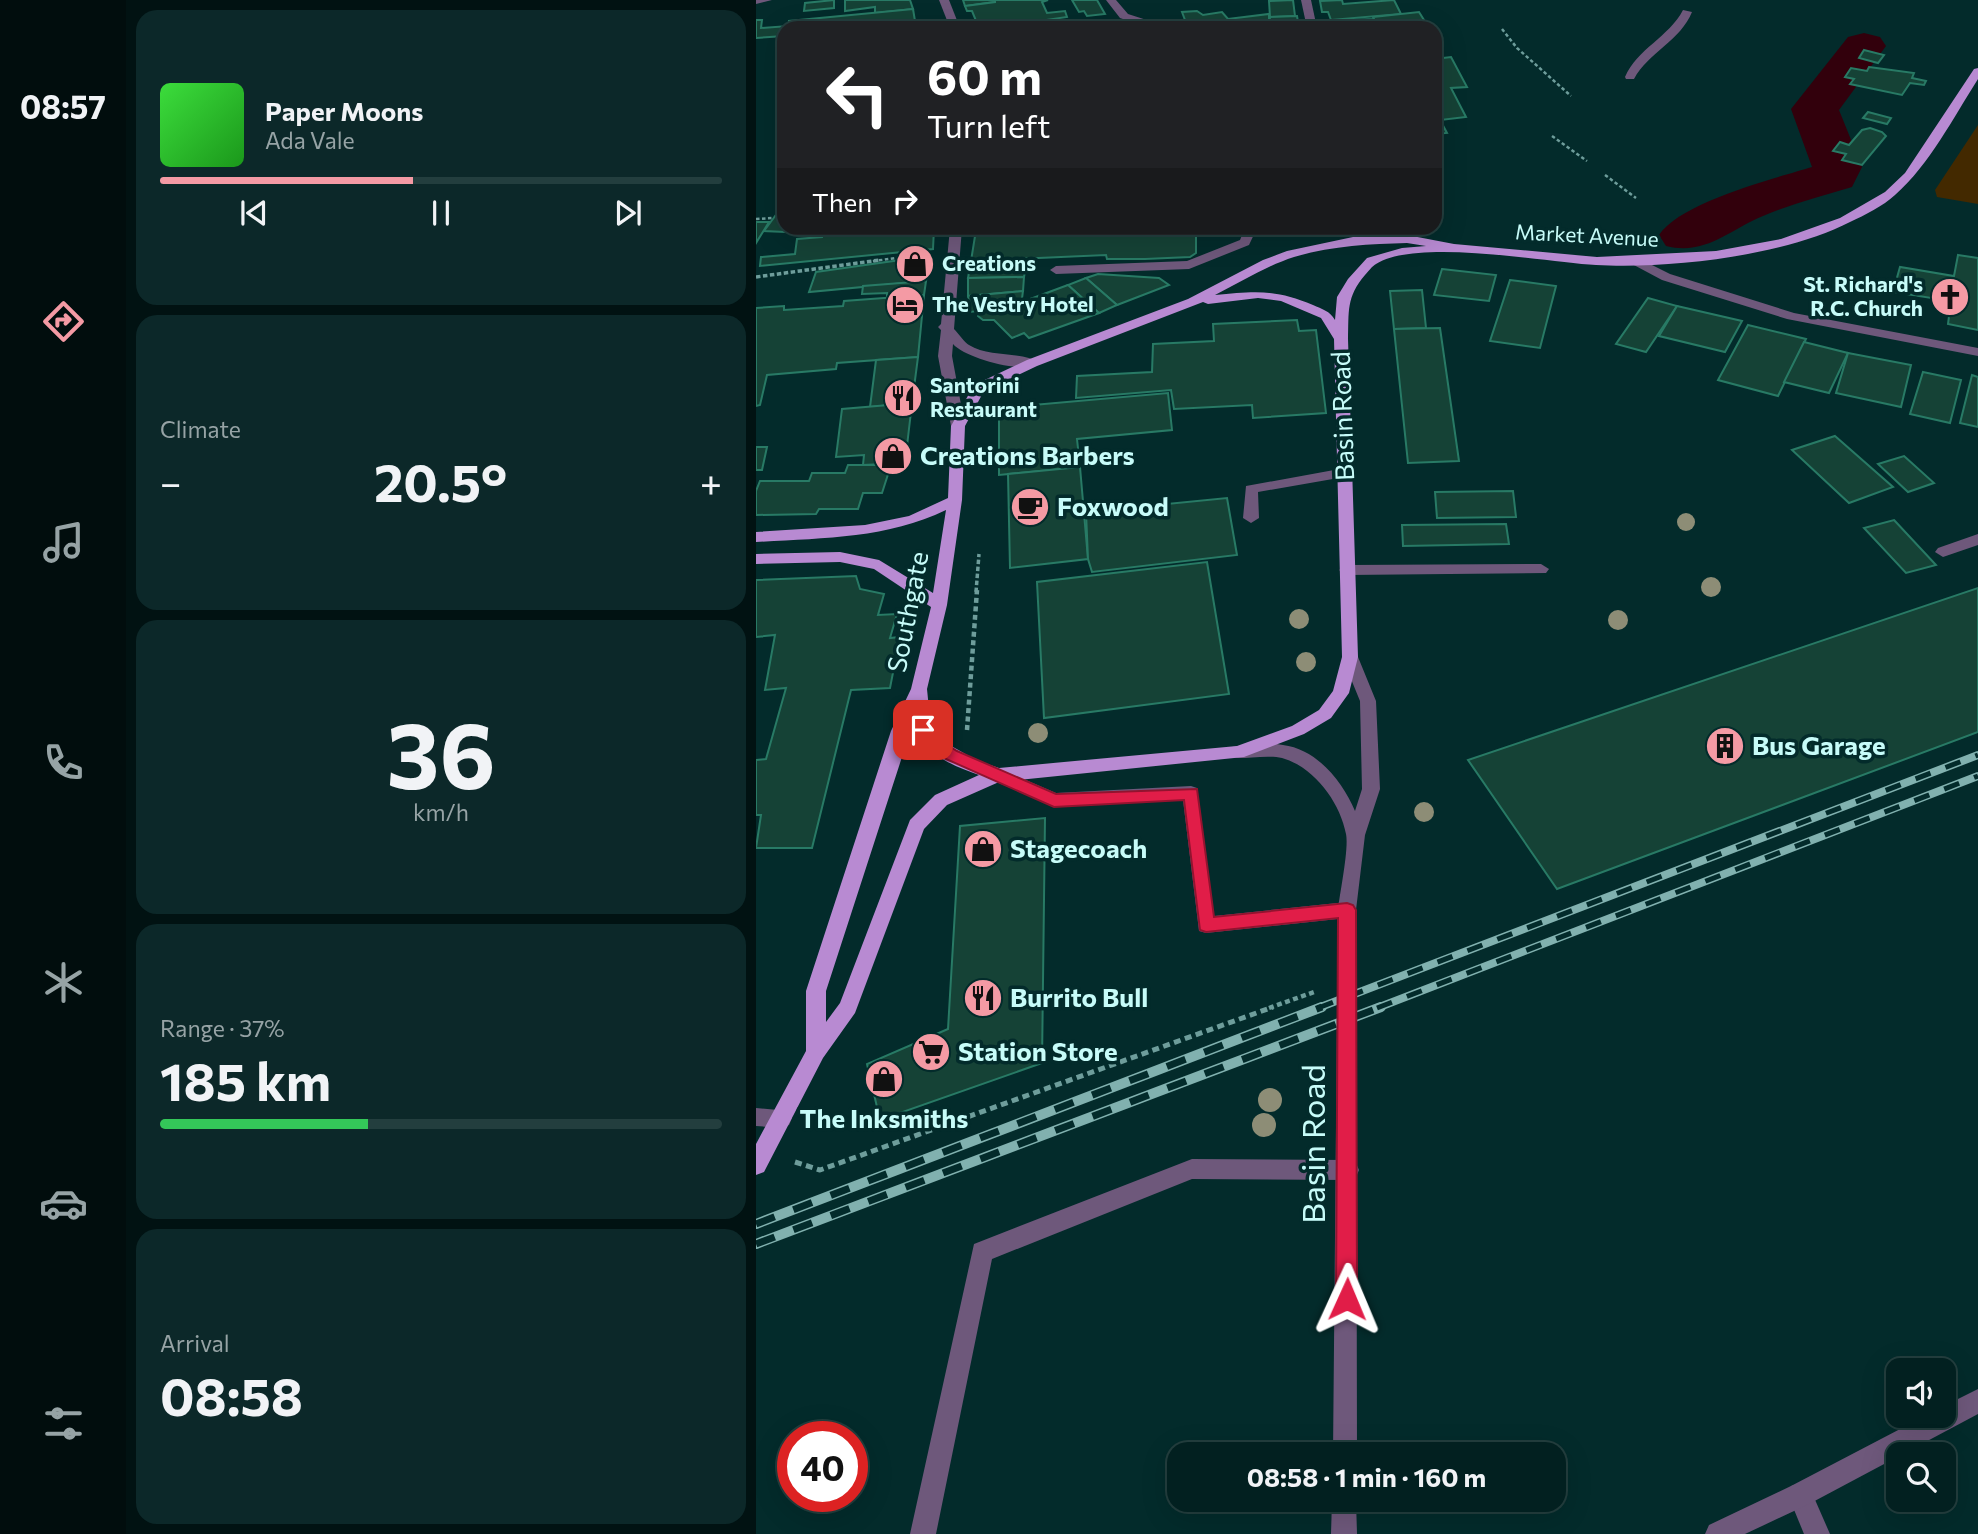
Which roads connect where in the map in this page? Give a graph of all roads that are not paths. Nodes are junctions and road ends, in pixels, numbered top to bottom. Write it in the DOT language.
graph roads {
  1 [pos="767,0"];
  2 [pos="944,0"];
  3 [pos="1111,0"];
  4 [pos="1306,0"];
  5 [pos="756,1"];
  6 [pos="1687,12"];
  7 [pos="952,21"];
  8 [pos="1140,21"];
  9 [pos="1310,21"];
  10 [pos="1978,71"];
  11 [pos="1630,77"];
  12 [pos="955,235"];
  13 [pos="1248,235"];
  14 [pos="1454,248"];
  15 [pos="1636,261"];
  16 [pos="1056,270"];
  17 [pos="1194,302"];
  18 [pos="945,327"];
  19 [pos="1341,339"];
  20 [pos="1978,352"];
  21 [pos="1032,363"];
  22 [pos="958,426"];
  23 [pos="1345,473"];
  24 [pos="955,500"];
  25 [pos="1251,518"];
  26 [pos="756,537"];
  27 [pos="1978,539"];
  28 [pos="1942,552"];
  29 [pos="756,559"];
  30 [pos="1541,569"];
  31 [pos="1347,570"];
  32 [pos="939,605"];
  33 [pos="1350,657"];
  34 [pos="919,689"];
  35 [pos="1238,752"];
  36 [pos="998,775"];
  37 [pos="1356,835"];
  38 [pos="1347,910"];
  39 [pos="816,1052"];
  40 [pos="756,1117"];
  41 [pos="782,1118"];
  42 [pos="760,1159"];
  43 [pos="1349,1170"];
  44 [pos="1978,1401"];
  45 [pos="1345,1442"];
  46 [pos="1800,1495"];
  47 [pos="1344,1512"];
  48 [pos="923,1534"];
  49 [pos="1344,1534"];
  50 [pos="1718,1534"];
  51 [pos="1817,1534"];
  1 -- 5 [label="street"];
  2 -- 7 [label="street"];
  3 -- 8 [label="street"];
  4 -- 9 [label="street"];
  6 -- 11 [label="street"];
  10 -- 15 [label="main road, Market Avenue"];
  12 -- 18 [label="street, Southgate"];
  13 -- 16 [label="street"];
  14 -- 15 [label="main road, Market Avenue"];
  14 -- 17 [label="main road"];
  14 -- 19 [label="main road"];
  15 -- 20 [label="street"];
  17 -- 19 [label="main road, Basin Road"];
  17 -- 21 [label="main road, Southgate"];
  18 -- 21 [label="street, Southgate"];
  18 -- 22 [label="street, Southgate"];
  19 -- 23 [label="main road, Basin Road"];
  21 -- 22 [label="main road, Southgate"];
  22 -- 24 [label="main road, Southgate"];
  23 -- 25 [label="street"];
  23 -- 31 [label="main road, Basin Road"];
  24 -- 26 [label="main road"];
  24 -- 32 [label="main road, Southgate"];
  27 -- 28 [label="street"];
  29 -- 32 [label="main road"];
  30 -- 31 [label="street"];
  31 -- 33 [label="main road, Basin Road"];
  32 -- 34 [label="main road, Southgate"];
  33 -- 35 [label="main road, Southgate"];
  33 -- 37 [label="street, Basin Road"];
  34 -- 36 [label="main road, Southgate"];
  34 -- 39 [label="main road"];
  35 -- 36 [label="main road, Southgate"];
  35 -- 37 [label="street, Southgate"];
  36 -- 38 [label="street"];
  36 -- 39 [label="main road"];
  37 -- 38 [label="street, Basin Road"];
  38 -- 43 [label="street, Basin Road"];
  39 -- 41 [label="main road"];
  40 -- 41 [label="street"];
  41 -- 42 [label="main road"];
  43 -- 45 [label="street, Basin Road"];
  43 -- 48 [label="street"];
  44 -- 46 [label="street"];
  46 -- 50 [label="street"];
  46 -- 51 [label="street"];
  47 -- 49 [label="street"];
}
